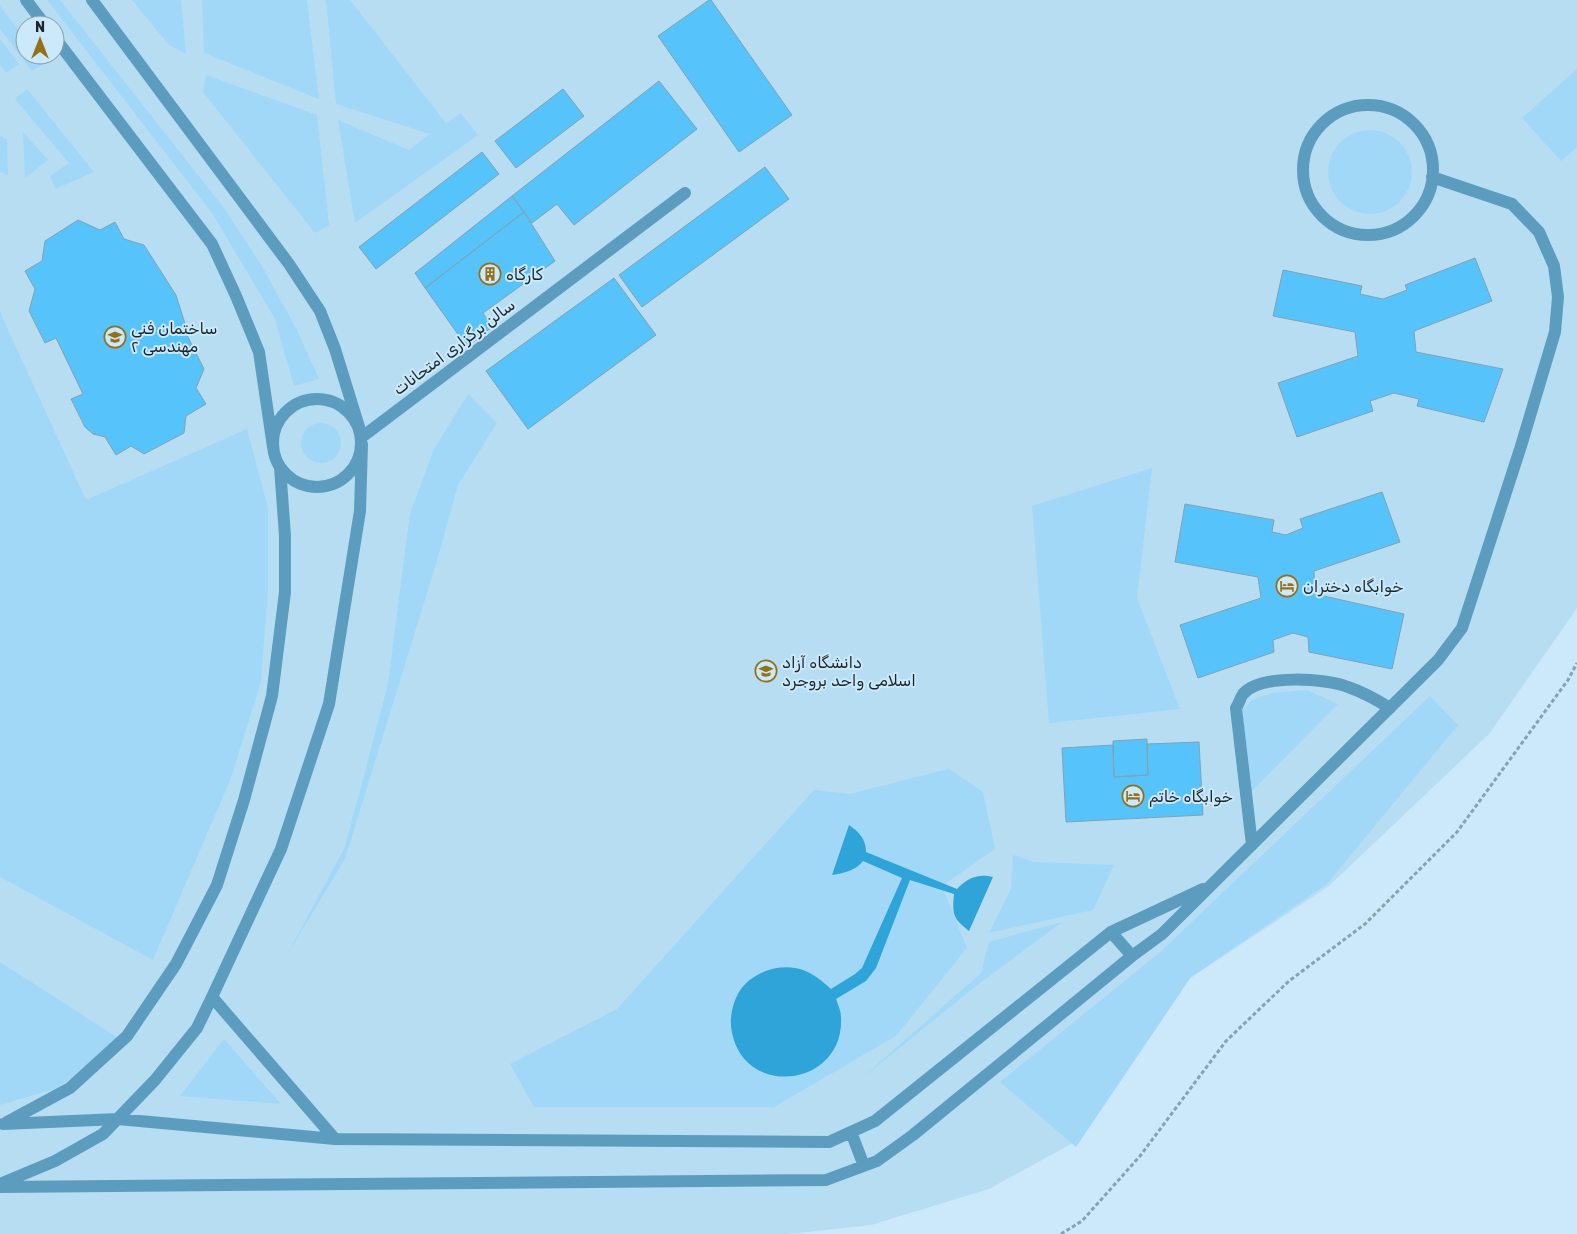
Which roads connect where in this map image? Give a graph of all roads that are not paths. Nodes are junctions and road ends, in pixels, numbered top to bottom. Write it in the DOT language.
graph roads {
  1 [pos="26,0"];
  2 [pos="92,0"];
  3 [pos="37,15"];
  4 [pos="65,51"];
  5 [pos="1432,177"];
  6 [pos="686,193"];
  7 [pos="361,437"];
  8 [pos="273,447"];
  9 [pos="280,467"];
  10 [pos="1390,708"];
  11 [pos="1252,845"];
  12 [pos="1212,884"];
  13 [pos="1111,932"];
  14 [pos="1132,956"];
  15 [pos="212,997"];
  16 [pos="118,1119"];
  17 [pos="2,1125"];
  18 [pos="851,1132"];
  19 [pos="335,1139"];
  20 [pos="864,1166"];
  21 [pos="0,1185"];
  1 -- 3 [label="lane"];
  2 -- 7 [label="lane"];
  4 -- 8 [label="lane"];
  5 -- 5 [label="lane"];
  5 -- 10 [label="lane"];
  6 -- 7 [label="lane, سالن برگزاری امتحانات"];
  7 -- 8 [label="lane"];
  7 -- 9 [label="lane"];
  7 -- 15 [label="lane"];
  8 -- 9 [label="lane"];
  9 -- 17 [label="lane"];
  10 -- 11 [label="lane"];
  10 -- 11 [label="lane"];
  11 -- 12 [label="lane"];
  12 -- 13 [label="lane"];
  12 -- 14 [label="lane"];
  13 -- 14 [label="lane"];
  13 -- 18 [label="lane"];
  14 -- 20 [label="lane"];
  15 -- 16 [label="lane"];
  15 -- 19 [label="lane"];
  16 -- 17 [label="lane"];
  16 -- 19 [label="lane"];
  16 -- 21 [label="lane"];
  18 -- 19 [label="lane"];
  18 -- 20 [label="lane"];
  20 -- 21 [label="lane"];
}
